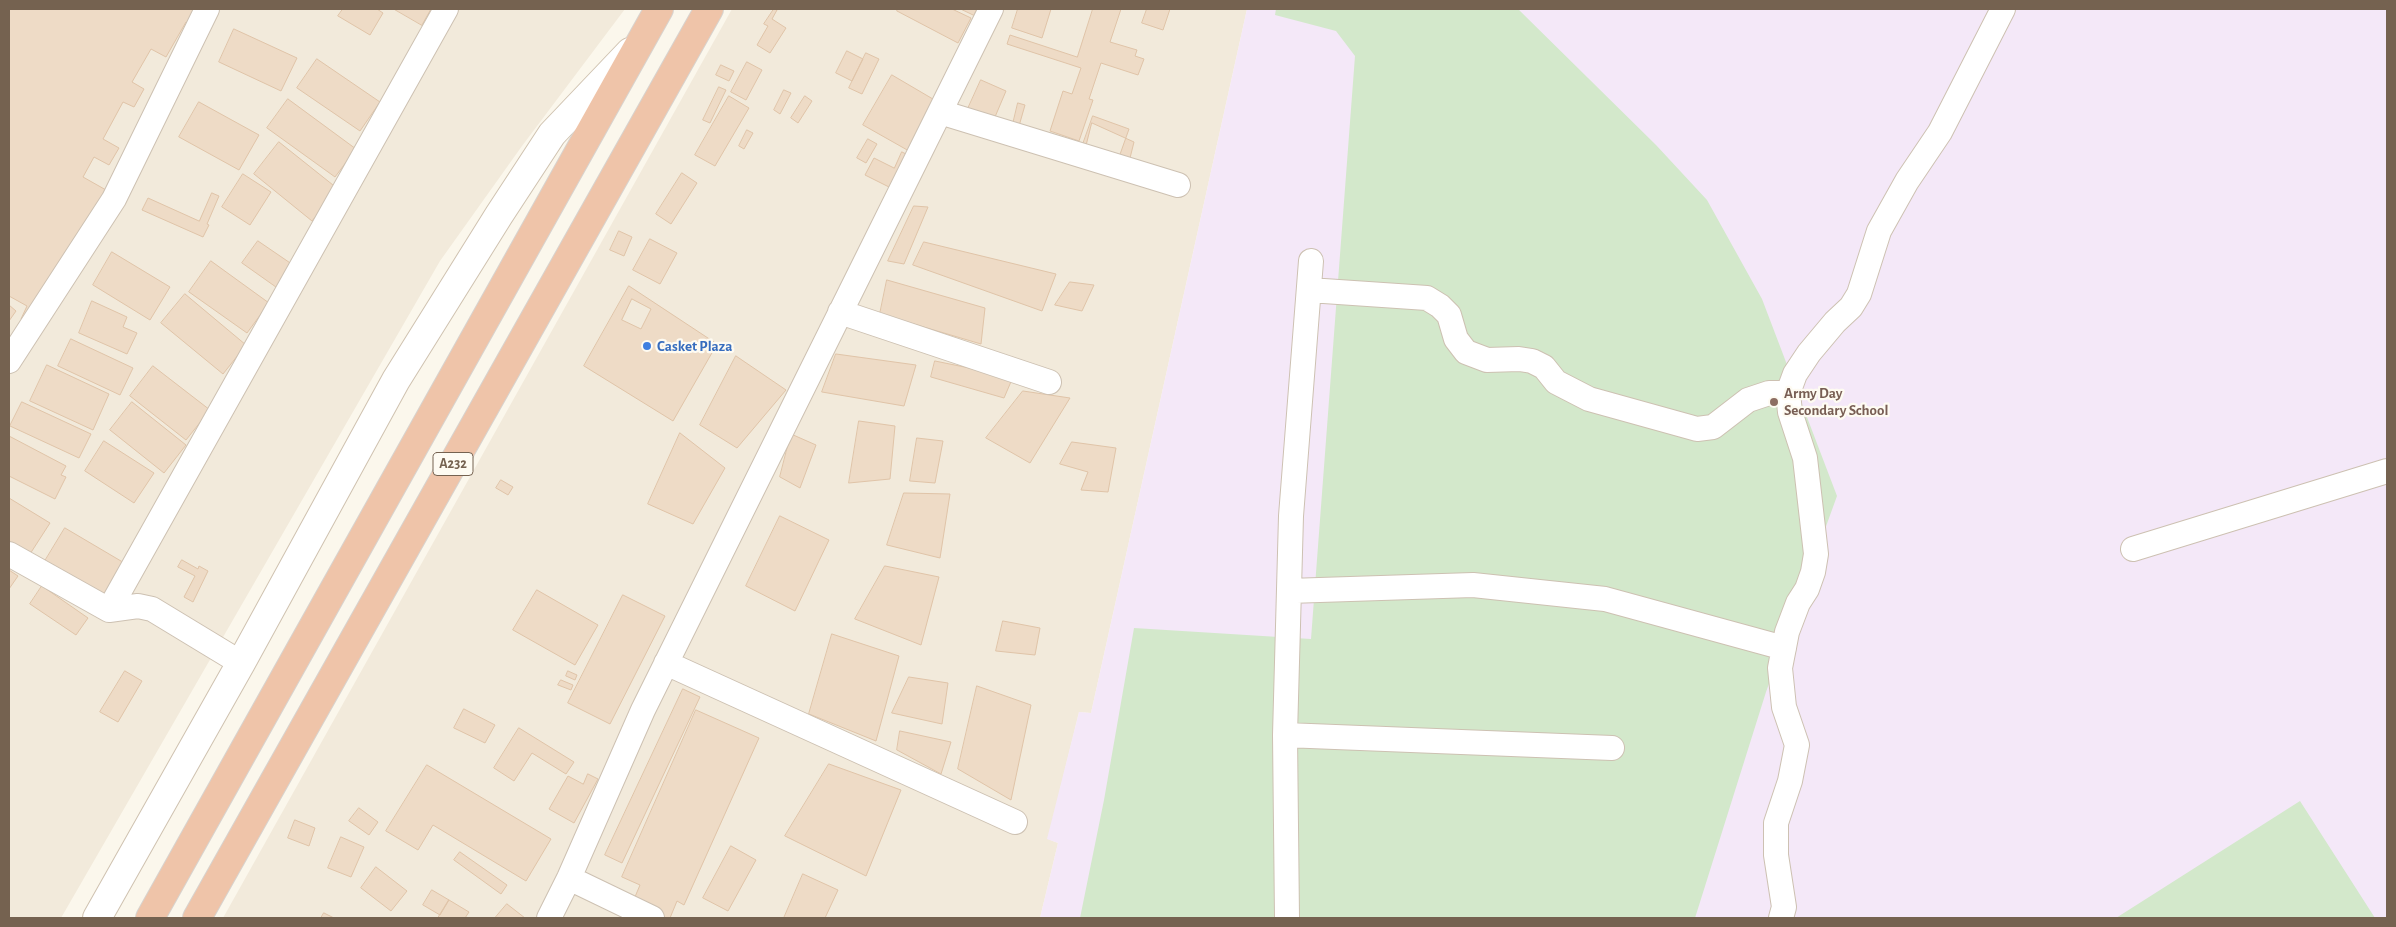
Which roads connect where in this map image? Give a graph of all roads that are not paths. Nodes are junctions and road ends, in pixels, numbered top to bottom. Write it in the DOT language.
graph roads {
  1 [pos="207,9"];
  2 [pos="446,9"];
  3 [pos="659,9"];
  4 [pos="709,9"];
  5 [pos="991,9"];
  6 [pos="2003,9"];
  7 [pos="643,38"];
  8 [pos="940,112"];
  9 [pos="1178,185"];
  10 [pos="1311,261"];
  11 [pos="1309,290"];
  12 [pos="840,312"];
  13 [pos="9,361"];
  14 [pos="1050,382"];
  15 [pos="1788,393"];
  16 [pos="2387,471"];
  17 [pos="2134,549"];
  18 [pos="9,554"];
  19 [pos="1289,591"];
  20 [pos="109,610"];
  21 [pos="1784,648"];
  22 [pos="241,663"];
  23 [pos="666,663"];
  24 [pos="1285,735"];
  25 [pos="1612,748"];
  26 [pos="1015,822"];
  27 [pos="569,878"];
  28 [pos="199,917"];
  29 [pos="97,918"];
  30 [pos="150,918"];
  31 [pos="549,918"];
  32 [pos="652,918"];
  33 [pos="1287,918"];
  34 [pos="1781,918"];
  1 -- 13 [label="street"];
  2 -- 20 [label="street"];
  3 -- 7 [label="highway, A232"];
  4 -- 28 [label="highway, A232"];
  5 -- 8 [label="street"];
  6 -- 15 [label="street"];
  7 -- 22 [label="main road"];
  7 -- 30 [label="highway, A232"];
  8 -- 9 [label="street"];
  8 -- 12 [label="street"];
  10 -- 11 [label="street"];
  11 -- 15 [label="street"];
  11 -- 19 [label="street"];
  12 -- 14 [label="street"];
  12 -- 23 [label="street"];
  15 -- 21 [label="street"];
  16 -- 17 [label="street"];
  18 -- 20 [label="street"];
  19 -- 21 [label="street"];
  19 -- 24 [label="street"];
  20 -- 22 [label="street"];
  21 -- 34 [label="street"];
  22 -- 29 [label="main road"];
  23 -- 26 [label="street"];
  23 -- 27 [label="street"];
  24 -- 25 [label="street"];
  24 -- 33 [label="street"];
  27 -- 31 [label="street"];
  27 -- 32 [label="street"];
}
